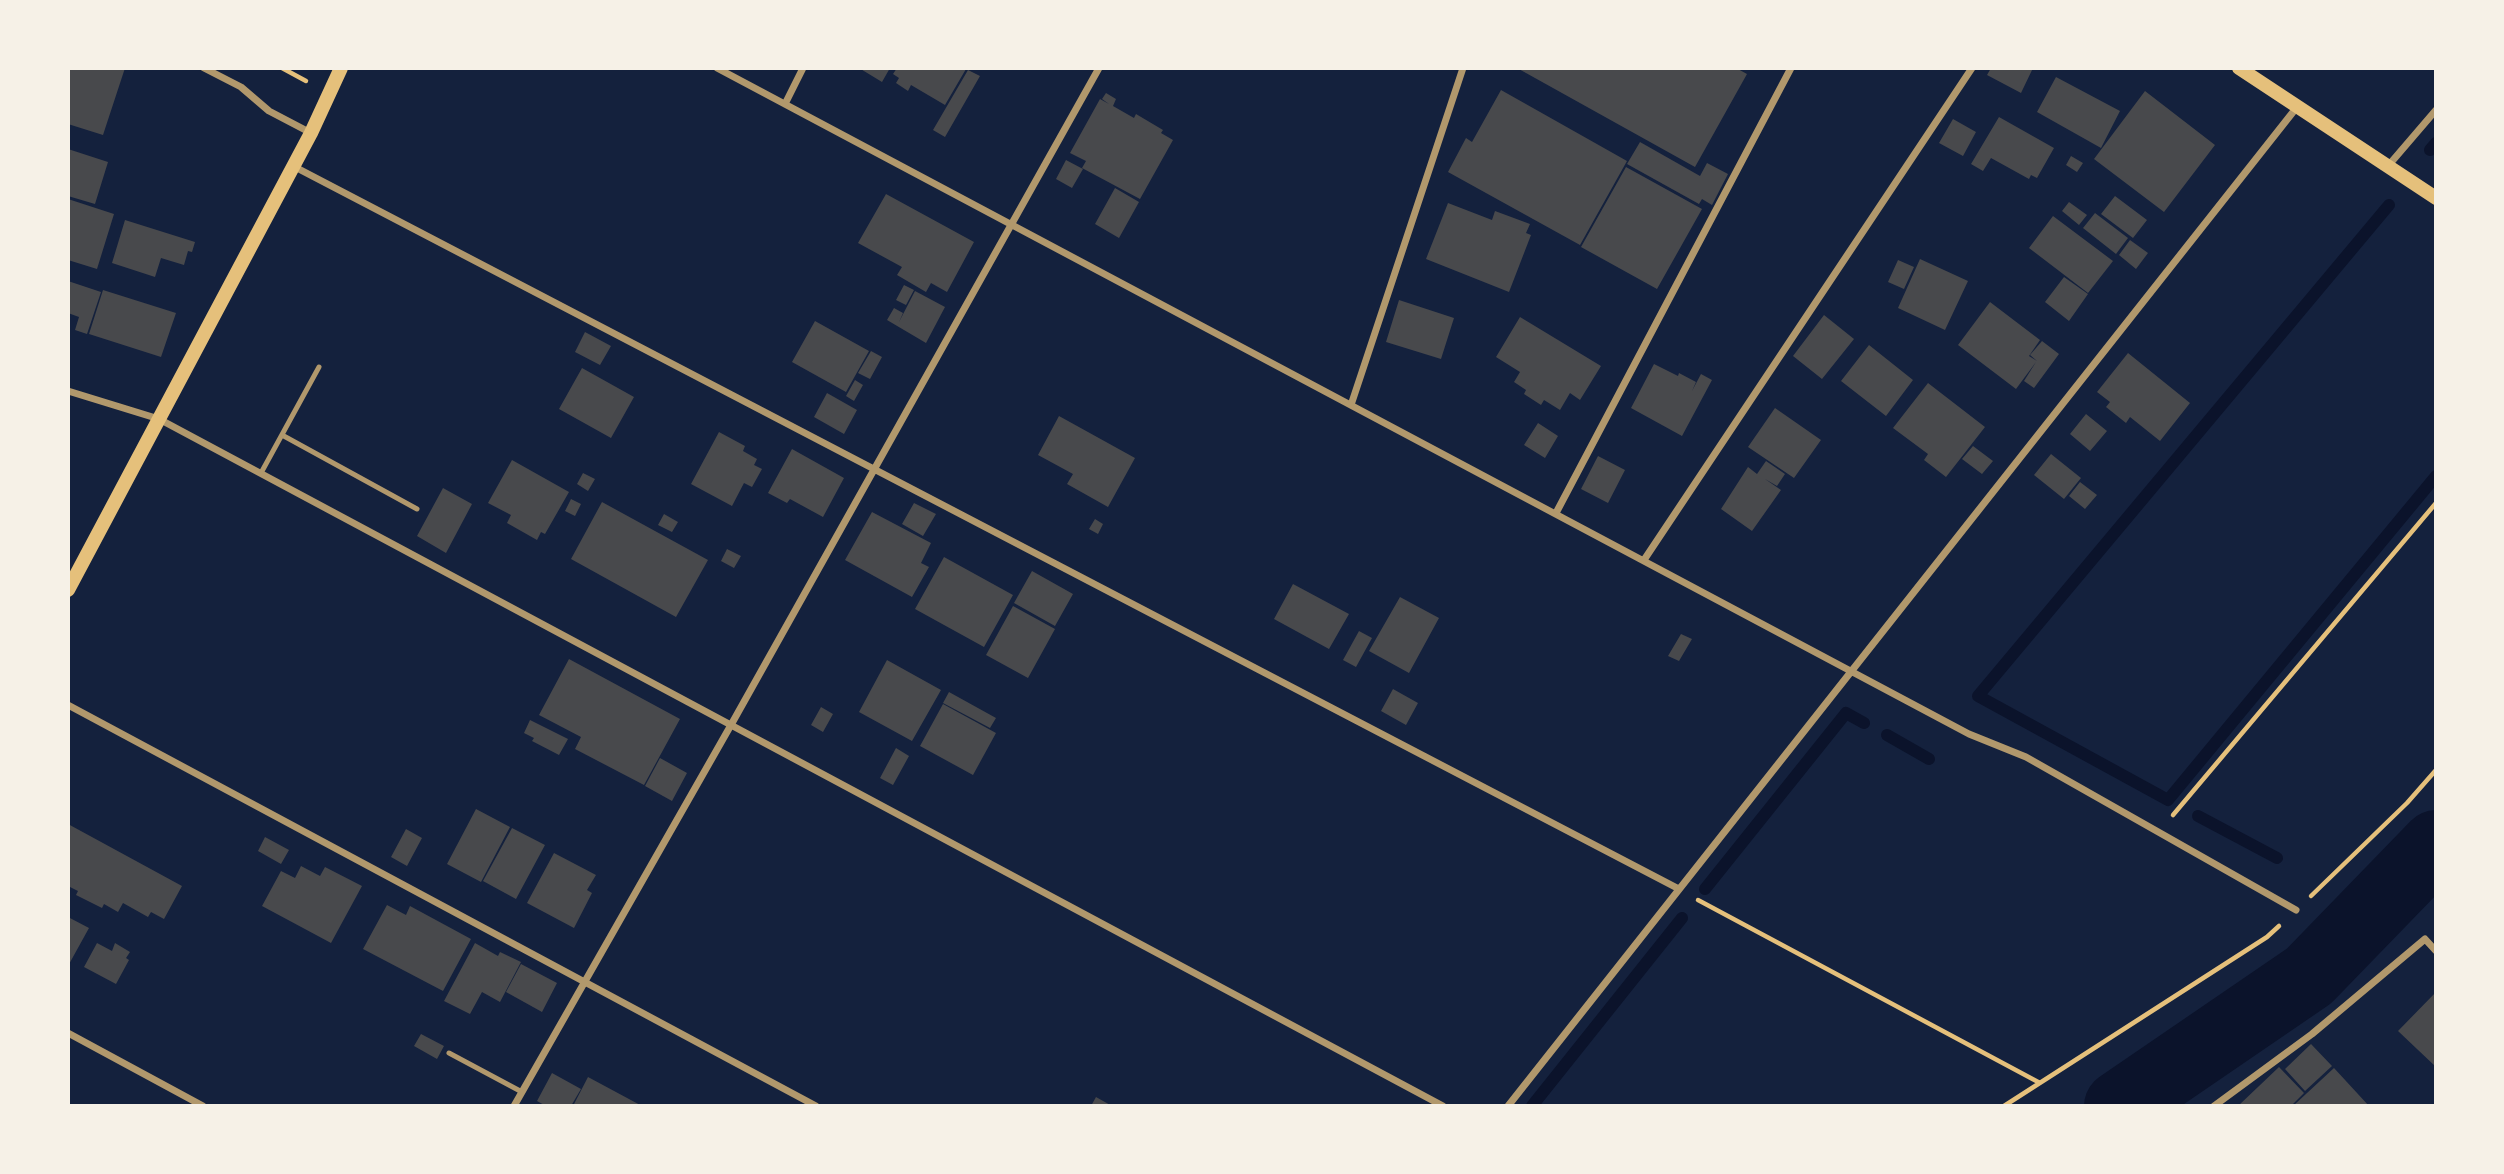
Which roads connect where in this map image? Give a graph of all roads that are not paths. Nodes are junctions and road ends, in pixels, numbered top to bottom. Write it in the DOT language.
graph roads {
  1 [pos="204,68"];
  2 [pos="341,68"];
  3 [pos="717,68"];
  4 [pos="803,68"];
  5 [pos="1099,68"];
  6 [pos="1463,68"];
  7 [pos="1791,68"];
  8 [pos="1972,68"];
  9 [pos="2239,68"];
  10 [pos="785,104"];
  11 [pos="2297,106"];
  12 [pos="2436,110"];
  13 [pos="311,133"];
  14 [pos="293,165"];
  15 [pos="2388,166"];
  16 [pos="2436,198"];
  17 [pos="1012,225"];
  18 [pos="319,367"];
  19 [pos="68,391"];
  20 [pos="1351,405"];
  21 [pos="159,419"];
  22 [pos="282,435"];
  23 [pos="874,470"];
  24 [pos="261,473"];
  25 [pos="417,509"];
  26 [pos="1556,513"];
  27 [pos="1644,560"];
  28 [pos="68,590"];
  29 [pos="1852,670"];
  30 [pos="68,705"];
  31 [pos="732,725"];
  32 [pos="1679,889"];
  33 [pos="2296,910"];
  34 [pos="2436,951"];
  35 [pos="585,982"];
  36 [pos="68,1033"];
  37 [pos="449,1053"];
  38 [pos="522,1092"];
  39 [pos="203,1106"];
  40 [pos="514,1106"];
  41 [pos="816,1106"];
  42 [pos="1443,1106"];
  43 [pos="1508,1106"];
  44 [pos="2214,1106"];
  1 -- 13 [label="street"];
  2 -- 13 [label="main road"];
  3 -- 10 [label="street"];
  4 -- 10 [label="street"];
  5 -- 17 [label="street"];
  6 -- 20 [label="street"];
  7 -- 26 [label="street"];
  8 -- 27 [label="street"];
  9 -- 11 [label="main road"];
  10 -- 17 [label="street"];
  11 -- 15 [label="main road"];
  11 -- 29 [label="street"];
  12 -- 15 [label="street"];
  13 -- 14 [label="main road"];
  14 -- 21 [label="main road"];
  14 -- 23 [label="street"];
  15 -- 16 [label="main road"];
  17 -- 20 [label="street"];
  17 -- 23 [label="street"];
  18 -- 22 [label="lane"];
  19 -- 21 [label="street"];
  20 -- 26 [label="street"];
  21 -- 24 [label="street"];
  21 -- 28 [label="main road"];
  22 -- 24 [label="lane"];
  22 -- 25 [label="lane"];
  23 -- 31 [label="street"];
  23 -- 32 [label="street"];
  24 -- 31 [label="street"];
  26 -- 27 [label="street"];
  27 -- 29 [label="street"];
  29 -- 32 [label="street"];
  29 -- 33 [label="street"];
  30 -- 35 [label="street"];
  31 -- 35 [label="street"];
  31 -- 42 [label="street"];
  32 -- 43 [label="street"];
  34 -- 44 [label="street"];
  35 -- 38 [label="street"];
  35 -- 41 [label="street"];
  36 -- 39 [label="street"];
  37 -- 38 [label="lane"];
  38 -- 40 [label="street"];
}
